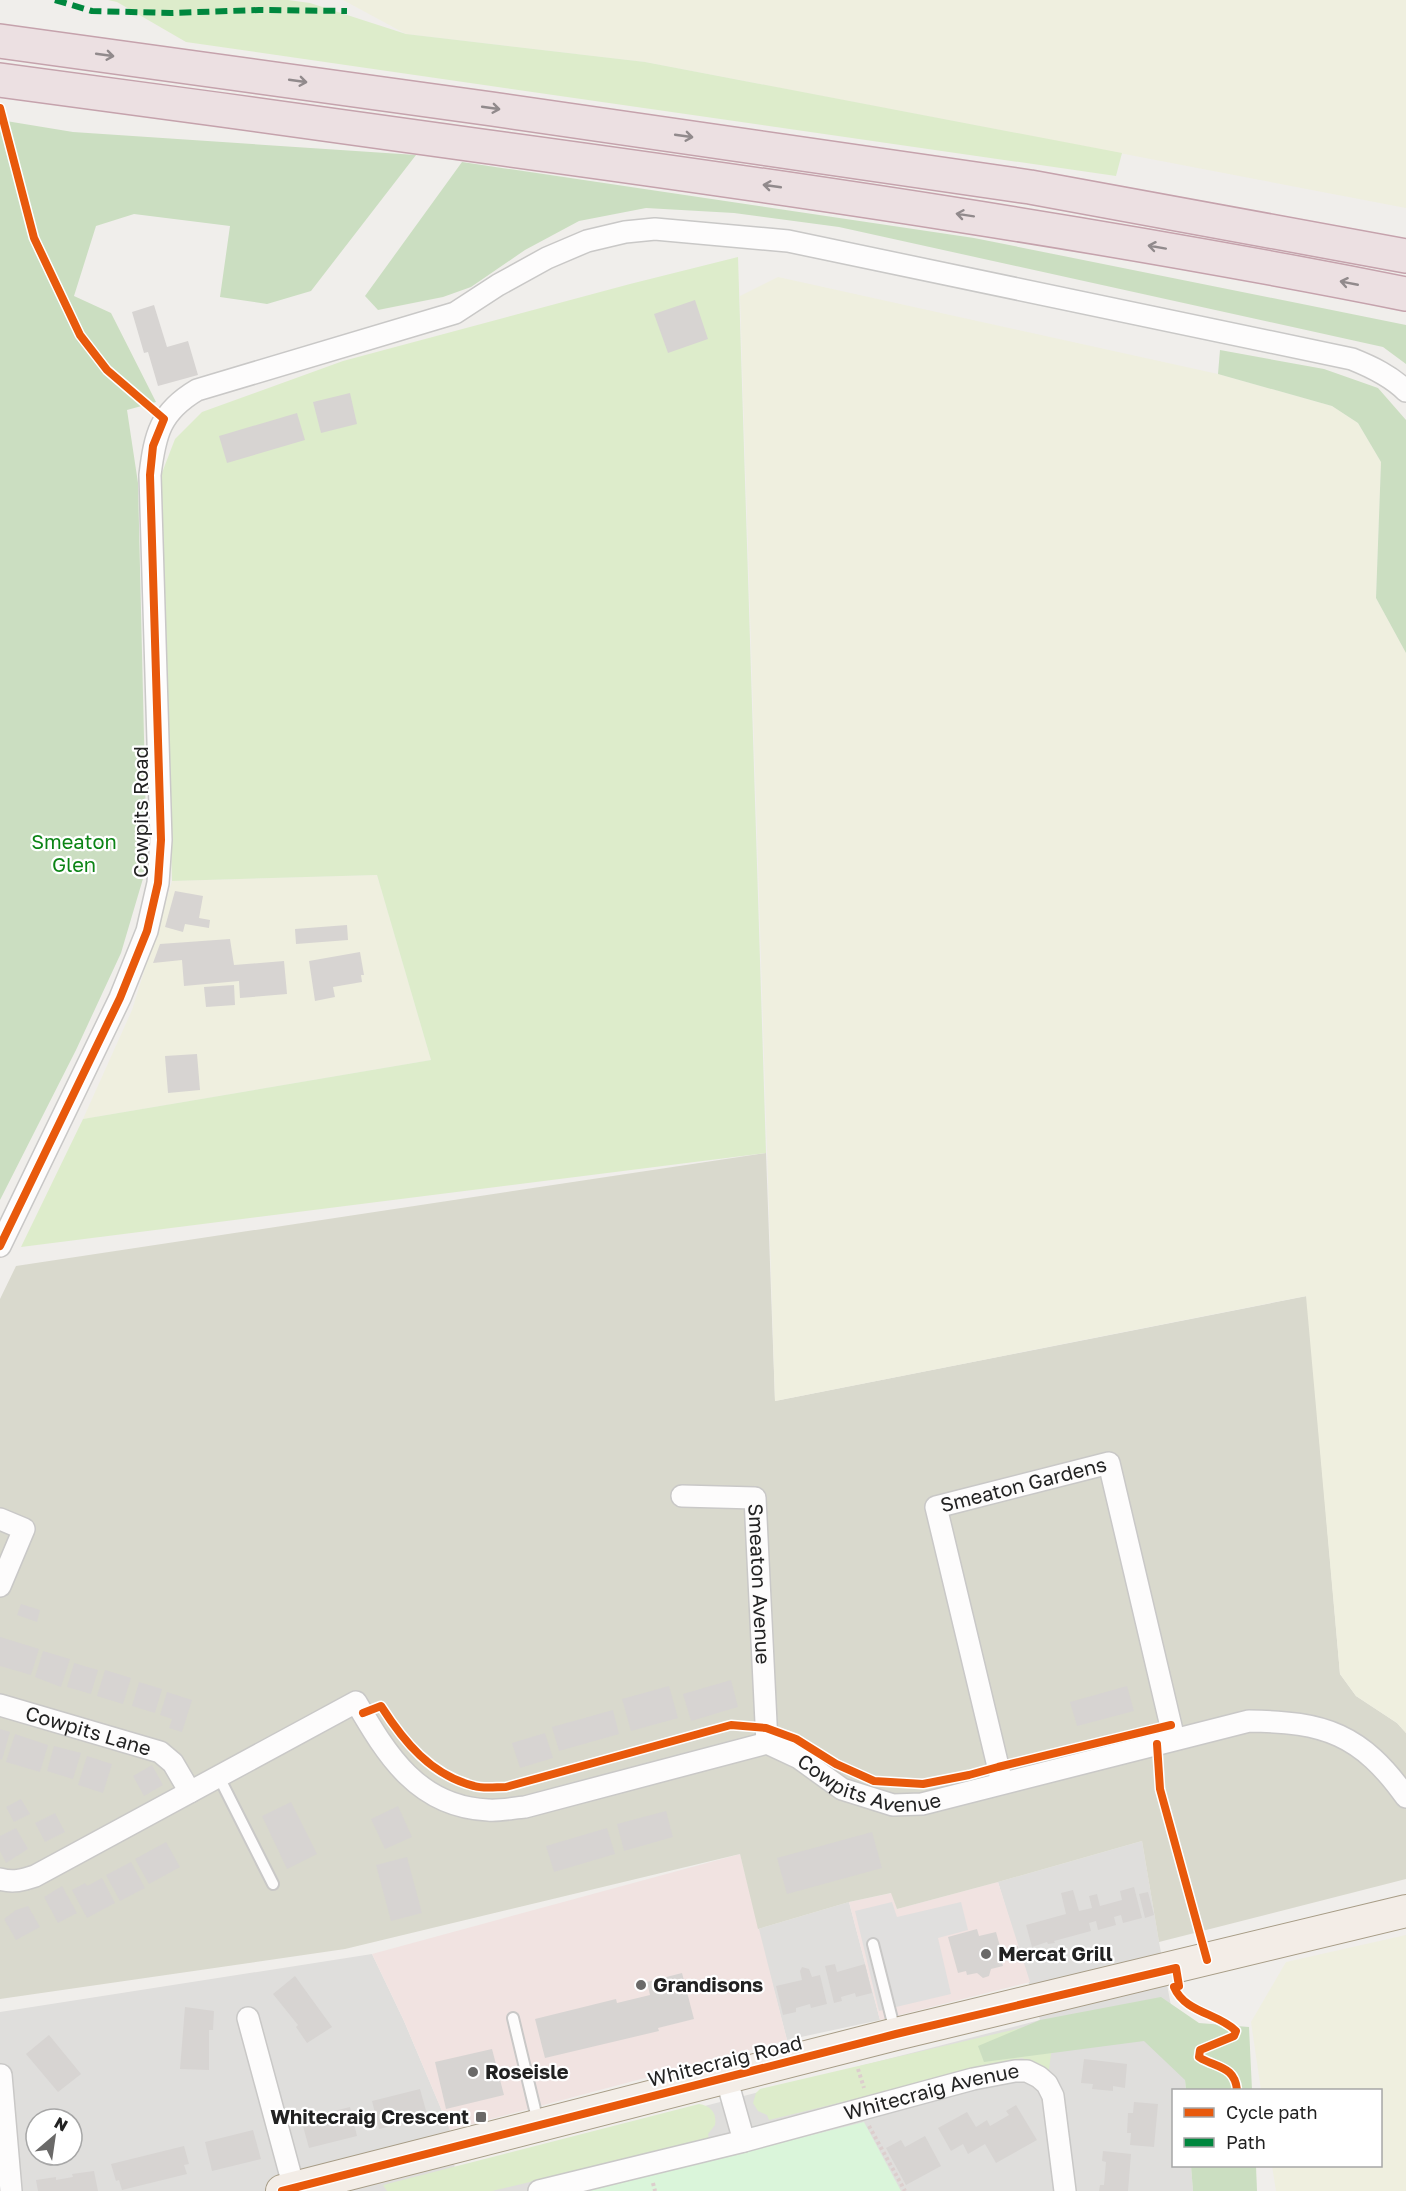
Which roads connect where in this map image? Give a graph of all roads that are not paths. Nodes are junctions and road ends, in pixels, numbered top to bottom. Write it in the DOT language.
graph roads {
  1 [pos="0,41"];
  2 [pos="0,80"];
  3 [pos="1406,256"];
  4 [pos="1406,294"];
  5 [pos="1406,391"];
  6 [pos="0,1246"];
  7 [pos="682,1496"];
  8 [pos="0,1519"];
  9 [pos="0,1586"];
  10 [pos="0,1705"];
  11 [pos="1174,1739"];
  12 [pos="767,1743"];
  13 [pos="219,1777"];
  14 [pos="1002,1783"];
  15 [pos="190,1792"];
  16 [pos="1406,1797"];
  17 [pos="0,1879"];
  18 [pos="273,1884"];
  19 [pos="1406,1911"];
  20 [pos="873,1944"];
  21 [pos="248,2018"];
  22 [pos="513,2018"];
  23 [pos="896,2034"];
  24 [pos="1,2075"];
  25 [pos="726,2078"];
  26 [pos="538,2125"];
  27 [pos="744,2140"];
  28 [pos="288,2189"];
  29 [pos="11,2191"];
  30 [pos="539,2191"];
  31 [pos="1065,2191"];
  1 -- 3 [label="highway, one-way"];
  4 -- 2 [label="highway, one-way"];
  5 -- 6 [label="street, Cowpits Road"];
  7 -- 12 [label="street, Smeaton Avenue"];
  8 -- 9 [label="street"];
  10 -- 15 [label="street, Cowpits Lane"];
  11 -- 14 [label="street, Cowpits Avenue"];
  11 -- 14 [label="street, Smeaton Gardens"];
  11 -- 16 [label="street, Cowpits Avenue"];
  12 -- 13 [label="street"];
  12 -- 14 [label="street, Cowpits Avenue"];
  13 -- 15 [label="street"];
  13 -- 18 [label="lane"];
  15 -- 17 [label="street"];
  19 -- 23 [label="main road, Whitecraig Road"];
  20 -- 23 [label="lane"];
  21 -- 28 [label="street, Whitecraig Road"];
  22 -- 26 [label="lane"];
  23 -- 25 [label="main road, Whitecraig Road"];
  24 -- 29 [label="street"];
  25 -- 26 [label="main road, Whitecraig Road"];
  25 -- 27 [label="street"];
  26 -- 28 [label="main road, Whitecraig Road"];
  27 -- 30 [label="street"];
  27 -- 31 [label="street, Whitecraig Avenue"];
}
